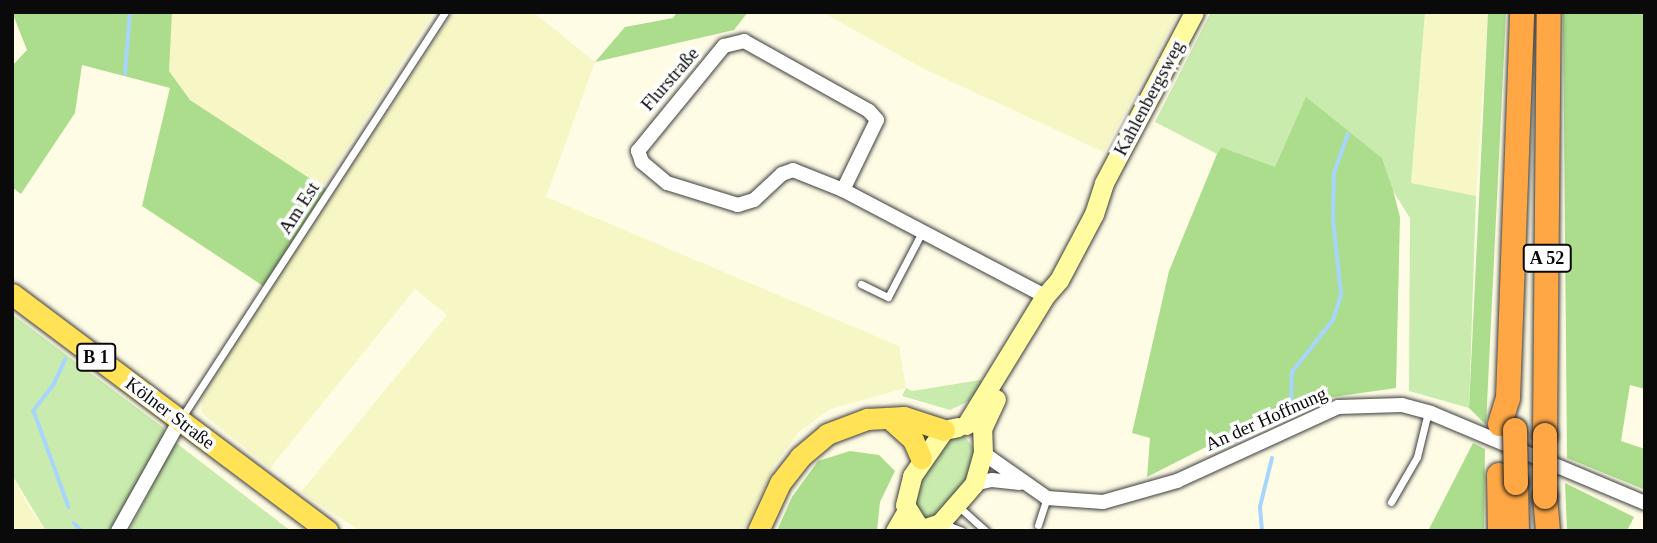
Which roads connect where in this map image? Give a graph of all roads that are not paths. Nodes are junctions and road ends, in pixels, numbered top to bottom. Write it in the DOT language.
graph roads {
  1 [pos="445,12"];
  2 [pos="1194,12"];
  3 [pos="1522,12"];
  4 [pos="1549,12"];
  5 [pos="843,190"];
  6 [pos="922,231"];
  7 [pos="861,284"];
  8 [pos="12,294"];
  9 [pos="1045,296"];
  10 [pos="1010,359"];
  11 [pos="1428,412"];
  12 [pos="890,419"];
  13 [pos="180,420"];
  14 [pos="966,425"];
  15 [pos="944,430"];
  16 [pos="982,446"];
  17 [pos="921,458"];
  18 [pos="1508,479"];
  19 [pos="1020,483"];
  20 [pos="974,484"];
  21 [pos="1047,498"];
  22 [pos="1391,502"];
  23 [pos="1645,503"];
  24 [pos="958,506"];
  25 [pos="914,523"];
  26 [pos="940,523"];
  27 [pos="1038,525"];
  28 [pos="118,531"];
  29 [pos="328,531"];
  30 [pos="758,531"];
  31 [pos="895,531"];
  32 [pos="962,531"];
  33 [pos="986,531"];
  34 [pos="1500,531"];
  35 [pos="1517,531"];
  36 [pos="1546,531"];
  1 -- 13 [label="lane, Am Est"];
  2 -- 9 [label="street, Kahlenbergsweg"];
  3 -- 18 [label="highway, A 52, bridge"];
  4 -- 36 [label="highway, A 52, bridge"];
  5 -- 5 [label="street, Flurstraße"];
  5 -- 6 [label="street, Flurstraße"];
  6 -- 7 [label="lane"];
  6 -- 9 [label="street, Flurstraße"];
  8 -- 13 [label="main road, Kölner Straße / B 1"];
  9 -- 10 [label="street, Kahlenbergsweg"];
  10 -- 14 [label="street, Kahlenbergsweg"];
  10 -- 16 [label="street, Kahlenbergsweg"];
  11 -- 21 [label="street, An der Hoffnung"];
  11 -- 22 [label="lane"];
  11 -- 23 [label="street, An der Hoffnung"];
  12 -- 15 [label="main road"];
  12 -- 17 [label="main road"];
  12 -- 30 [label="main road"];
  13 -- 28 [label="street"];
  13 -- 29 [label="main road, Kölner Straße / B 1"];
  14 -- 15 [label="street"];
  14 -- 16 [label="street"];
  15 -- 17 [label="street"];
  16 -- 19 [label="street, An der Hoffnung"];
  16 -- 20 [label="street, Kahlenbergsweg"];
  17 -- 25 [label="street"];
  18 -- 34 [label="highway"];
  18 -- 35 [label="highway, A 52"];
  19 -- 20 [label="street, An der Hoffnung"];
  19 -- 21 [label="street, An der Hoffnung"];
  20 -- 24 [label="street, Kahlenbergsweg"];
  21 -- 27 [label="lane"];
  24 -- 26 [label="street, Kahlenbergsweg"];
  24 -- 33 [label="lane"];
  25 -- 26 [label="street"];
  25 -- 31 [label="street"];
  26 -- 32 [label="lane"];
}
